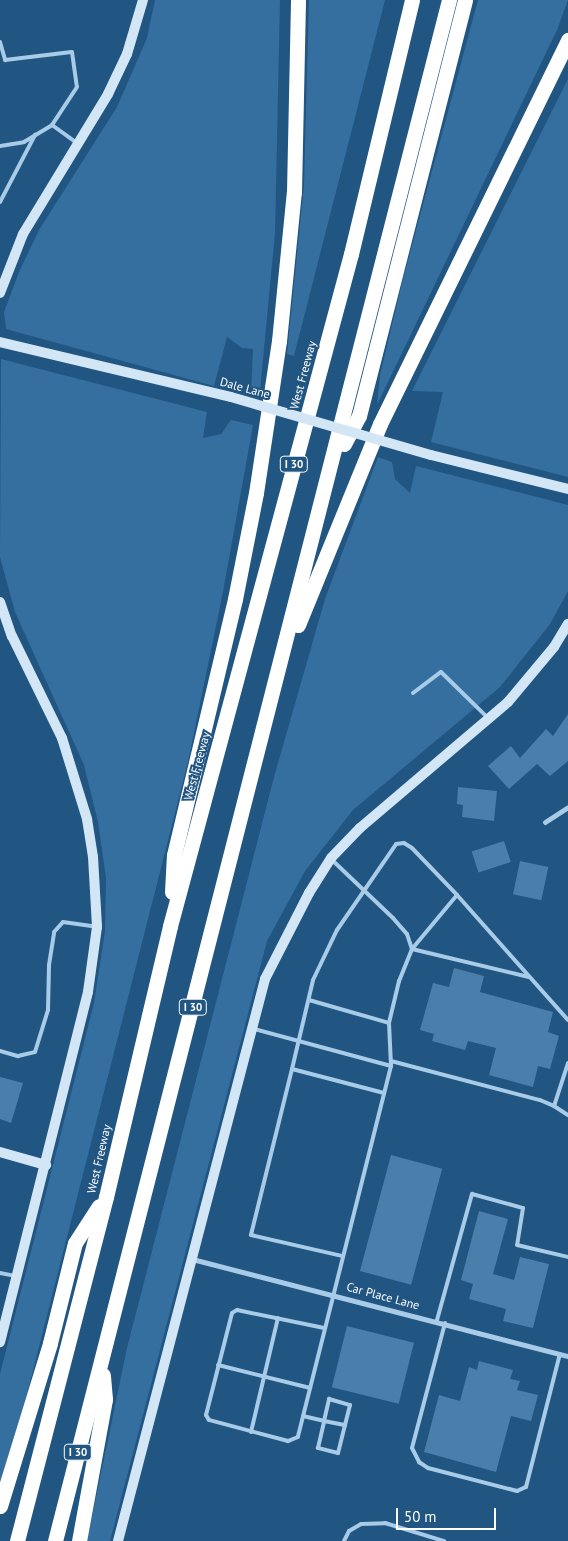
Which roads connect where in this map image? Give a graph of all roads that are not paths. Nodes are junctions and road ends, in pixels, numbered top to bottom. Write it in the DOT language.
graph roads {
  1 [pos="143,0"];
  2 [pos="298,0"];
  3 [pos="400,0"];
  4 [pos="412,0"];
  5 [pos="449,0"];
  6 [pos="465,0"];
  7 [pos="402,39"];
  8 [pos="568,40"];
  9 [pos="0,42"];
  10 [pos="52,125"];
  11 [pos="35,135"];
  12 [pos="80,145"];
  13 [pos="0,146"];
  14 [pos="0,202"];
  15 [pos="0,293"];
  16 [pos="0,342"];
  17 [pos="331,468"];
  18 [pos="568,489"];
  19 [pos="0,602"];
  20 [pos="568,624"];
  21 [pos="285,650"];
  22 [pos="413,692"];
  23 [pos="490,719"];
  24 [pos="568,807"];
  25 [pos="545,822"];
  26 [pos="331,859"];
  27 [pos="365,889"];
  28 [pos="456,895"];
  29 [pos="170,926"];
  30 [pos="97,927"];
  31 [pos="412,948"];
  32 [pos="528,977"];
  33 [pos="309,1000"];
  34 [pos="568,1020"];
  35 [pos="389,1023"];
  36 [pos="250,1028"];
  37 [pos="300,1040"];
  38 [pos="0,1051"];
  39 [pos="391,1061"];
  40 [pos="568,1063"];
  41 [pos="391,1066"];
  42 [pos="292,1069"];
  43 [pos="384,1093"];
  44 [pos="554,1106"];
  45 [pos="568,1116"];
  46 [pos="0,1152"];
  47 [pos="46,1165"];
  48 [pos="106,1197"];
  49 [pos="342,1256"];
  50 [pos="191,1258"];
  51 [pos="568,1258"];
  52 [pos="0,1273"];
  53 [pos="17,1277"];
  54 [pos="333,1293"];
  55 [pos="278,1318"];
  56 [pos="437,1320"];
  57 [pos="445,1322"];
  58 [pos="324,1328"];
  59 [pos="0,1342"];
  60 [pos="560,1354"];
  61 [pos="568,1356"];
  62 [pos="102,1364"];
  63 [pos="218,1366"];
  64 [pos="264,1377"];
  65 [pos="310,1388"];
  66 [pos="303,1416"];
  67 [pos="324,1421"];
  68 [pos="344,1425"];
  69 [pos="251,1432"];
  70 [pos="0,1506"];
  71 [pos="17,1541"];
  72 [pos="55,1541"];
  73 [pos="79,1541"];
  74 [pos="118,1541"];
  75 [pos="344,1541"];
  76 [pos="444,1541"];
  1 -- 12 [label="main road"];
  2 -- 29 [label="highway"];
  3 -- 7 [label="highway"];
  4 -- 7 [label="highway, West Freeway / I 30"];
  5 -- 17 [label="highway, I 30"];
  6 -- 17 [label="highway"];
  7 -- 29 [label="highway, West Freeway / I 30"];
  8 -- 21 [label="highway"];
  9 -- 10 [label="lane"];
  10 -- 11 [label="lane"];
  10 -- 12 [label="lane"];
  11 -- 13 [label="lane"];
  11 -- 14 [label="lane"];
  12 -- 15 [label="main road"];
  16 -- 18 [label="main road, Dale Lane, bridge"];
  17 -- 21 [label="highway, I 30"];
  19 -- 30 [label="main road"];
  20 -- 23 [label="main road"];
  21 -- 62 [label="highway, I 30"];
  22 -- 23 [label="lane"];
  23 -- 26 [label="main road"];
  24 -- 25 [label="street"];
  26 -- 27 [label="lane"];
  26 -- 36 [label="main road"];
  27 -- 28 [label="lane"];
  27 -- 31 [label="lane"];
  27 -- 33 [label="lane"];
  28 -- 31 [label="lane"];
  28 -- 32 [label="lane"];
  29 -- 48 [label="highway, West Freeway / I 30"];
  30 -- 38 [label="lane"];
  30 -- 47 [label="main road"];
  31 -- 32 [label="lane"];
  31 -- 35 [label="lane"];
  32 -- 34 [label="lane"];
  33 -- 35 [label="lane"];
  33 -- 37 [label="lane"];
  35 -- 39 [label="lane"];
  36 -- 37 [label="lane"];
  36 -- 50 [label="main road"];
  37 -- 41 [label="lane"];
  37 -- 42 [label="lane"];
  39 -- 41 [label="lane"];
  39 -- 44 [label="lane"];
  40 -- 44 [label="lane"];
  41 -- 43 [label="lane"];
  42 -- 43 [label="lane"];
  42 -- 49 [label="lane"];
  43 -- 49 [label="lane"];
  44 -- 45 [label="lane"];
  46 -- 47 [label="main road"];
  47 -- 53 [label="main road"];
  48 -- 70 [label="highway"];
  48 -- 71 [label="highway, West Freeway / I 30"];
  49 -- 54 [label="lane"];
  50 -- 54 [label="street, Car Place Lane"];
  50 -- 74 [label="main road"];
  51 -- 56 [label="lane"];
  52 -- 53 [label="lane"];
  53 -- 59 [label="main road"];
  54 -- 56 [label="street, Car Place Lane"];
  54 -- 58 [label="lane"];
  55 -- 58 [label="lane"];
  55 -- 63 [label="lane"];
  55 -- 64 [label="lane"];
  56 -- 57 [label="street, Car Place Lane"];
  57 -- 60 [label="street, Car Place Lane"];
  57 -- 60 [label="lane"];
  58 -- 65 [label="lane"];
  60 -- 61 [label="street, Car Place Lane"];
  62 -- 72 [label="highway, I 30"];
  62 -- 73 [label="highway"];
  63 -- 64 [label="lane"];
  63 -- 69 [label="lane"];
  64 -- 65 [label="lane"];
  64 -- 69 [label="lane"];
  65 -- 66 [label="lane"];
  66 -- 67 [label="lane"];
  66 -- 69 [label="lane"];
  67 -- 68 [label="lane"];
  67 -- 68 [label="lane"];
  67 -- 68 [label="lane"];
  75 -- 76 [label="lane"];
}
